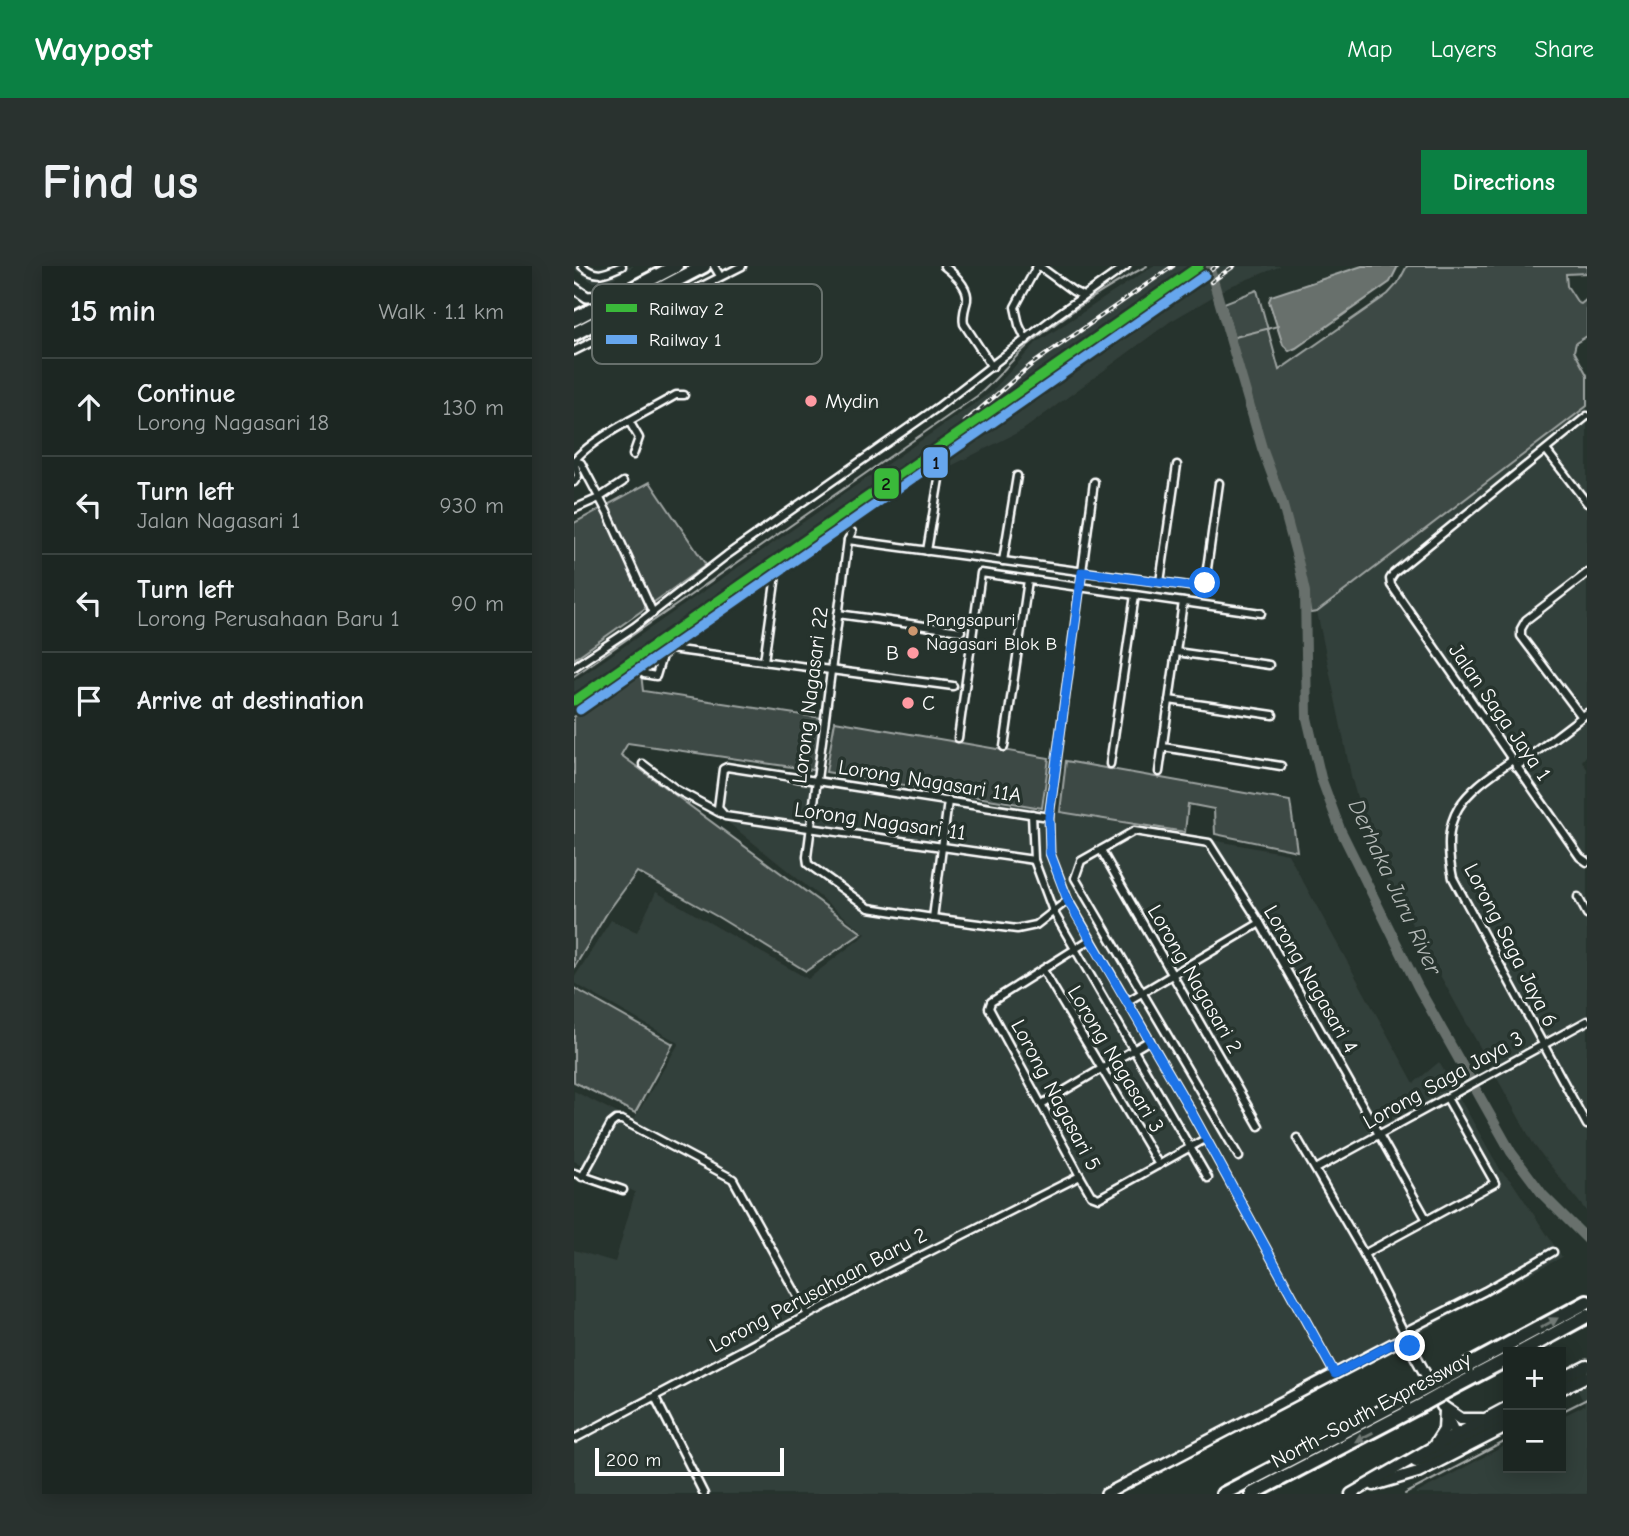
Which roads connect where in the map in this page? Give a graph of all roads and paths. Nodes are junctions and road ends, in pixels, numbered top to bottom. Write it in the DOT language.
graph roads {
  1 [pos="582,266"];
  2 [pos="622,266"];
  3 [pos="677,266"];
  4 [pos="704,266"];
  5 [pos="714,266"];
  6 [pos="742,266"];
  7 [pos="944,266"];
  8 [pos="1038,266"];
  9 [pos="1126,266"];
  10 [pos="720,276"];
  11 [pos="643,284"];
  12 [pos="670,284"];
  13 [pos="704,284"];
  14 [pos="574,288"];
  15 [pos="1083,296"];
  16 [pos="592,297"];
  17 [pos="592,310"];
  18 [pos="574,319"];
  19 [pos="592,325"];
  20 [pos="574,334"];
  21 [pos="592,340"];
  22 [pos="1026,340"];
  23 [pos="575,349"];
  24 [pos="992,367"];
  25 [pos="684,395"];
  26 [pos="1587,416"];
  27 [pos="629,421"];
  28 [pos="1546,450"];
  29 [pos="633,454"];
  30 [pos="574,461"];
  31 [pos="1177,465"];
  32 [pos="1017,475"];
  33 [pos="939,479"];
  34 [pos="574,482"];
  35 [pos="624,482"];
  36 [pos="1094,482"];
  37 [pos="1219,483"];
  38 [pos="599,498"];
  39 [pos="1587,503"];
  40 [pos="574,509"];
  41 [pos="852,531"];
  42 [pos="848,540"];
  43 [pos="927,551"];
  44 [pos="1003,561"];
  45 [pos="1082,572"];
  46 [pos="1587,573"];
  47 [pos="776,575"];
  48 [pos="1028,580"];
  49 [pos="1160,582"];
  50 [pos="1080,587"];
  51 [pos="1135,595"];
  52 [pos="1183,602"];
  53 [pos="653,613"];
  54 [pos="1261,613"];
  55 [pos="838,614"];
  56 [pos="961,631"];
  57 [pos="1176,652"];
  58 [pos="764,661"];
  59 [pos="1269,665"];
  60 [pos="574,667"];
  61 [pos="831,670"];
  62 [pos="643,674"];
  63 [pos="953,686"];
  64 [pos="1169,700"];
  65 [pos="1273,715"];
  66 [pos="1585,715"];
  67 [pos="958,738"];
  68 [pos="1004,747"];
  69 [pos="1163,747"];
  70 [pos="643,764"];
  71 [pos="1110,764"];
  72 [pos="1514,764"];
  73 [pos="1281,766"];
  74 [pos="1159,772"];
  75 [pos="817,781"];
  76 [pos="948,801"];
  77 [pos="722,813"];
  78 [pos="1032,814"];
  79 [pos="1049,817"];
  80 [pos="811,829"];
  81 [pos="942,847"];
  82 [pos="1101,850"];
  83 [pos="1034,860"];
  84 [pos="1587,862"];
  85 [pos="1578,897"];
  86 [pos="1068,901"];
  87 [pos="1053,911"];
  88 [pos="1587,914"];
  89 [pos="933,918"];
  90 [pos="1260,923"];
  91 [pos="1091,939"];
  92 [pos="1075,950"];
  93 [pos="1043,970"];
  94 [pos="1172,975"];
  95 [pos="1142,992"];
  96 [pos="1128,1001"];
  97 [pos="1587,1021"];
  98 [pos="1150,1040"];
  99 [pos="1543,1045"];
  100 [pos="1133,1050"];
  101 [pos="1101,1069"];
  102 [pos="1447,1098"];
  103 [pos="1042,1104"];
  104 [pos="1587,1125"];
  105 [pos="1259,1126"];
  106 [pos="1379,1135"];
  107 [pos="1297,1138"];
  108 [pos="1206,1139"];
  109 [pos="1191,1147"];
  110 [pos="1240,1157"];
  111 [pos="1159,1165"];
  112 [pos="1316,1169"];
  113 [pos="574,1173"];
  114 [pos="1080,1176"];
  115 [pos="582,1177"];
  116 [pos="1208,1178"];
  117 [pos="623,1191"];
  118 [pos="1427,1220"];
  119 [pos="1553,1252"];
  120 [pos="1364,1254"];
  121 [pos="1587,1301"];
  122 [pos="808,1315"];
  123 [pos="1587,1316"];
  124 [pos="1403,1336"];
  125 [pos="1530,1347"];
  126 [pos="1503,1361"];
  127 [pos="1587,1366"];
  128 [pos="1335,1374"];
  129 [pos="1566,1376"];
  130 [pos="1587,1376"];
  131 [pos="1447,1384"];
  132 [pos="1566,1386"];
  133 [pos="655,1396"];
  134 [pos="1422,1398"];
  135 [pos="1443,1408"];
  136 [pos="1503,1410"];
  137 [pos="1488,1418"];
  138 [pos="1503,1419"];
  139 [pos="1503,1428"];
  140 [pos="574,1439"];
  141 [pos="1458,1443"];
  142 [pos="1433,1447"];
  143 [pos="1389,1472"];
  144 [pos="1355,1492"];
  145 [pos="704,1494"];
  146 [pos="1106,1494"];
  147 [pos="1223,1494"];
  148 [pos="1252,1494"];
  1 -- 2 [label="street"];
  3 -- 11 [label="highway"];
  4 -- 12 [label="highway"];
  5 -- 10 [label="street"];
  6 -- 10 [label="street"];
  7 -- 24 [label="street"];
  8 -- 15 [label="street"];
  8 -- 22 [label="street"];
  9 -- 15 [label="street"];
  10 -- 13 [label="street"];
  14 -- 16 [label="street"];
  15 -- 22 [label="street"];
  17 -- 18 [label="highway"];
  19 -- 20 [label="highway"];
  21 -- 23 [label="street"];
  22 -- 24 [label="street"];
  24 -- 53 [label="street"];
  25 -- 27 [label="street"];
  26 -- 28 [label="street"];
  27 -- 29 [label="street"];
  27 -- 30 [label="street"];
  28 -- 39 [label="street"];
  28 -- 72 [label="street, Jalan Saga Jaya 1"];
  30 -- 34 [label="street"];
  30 -- 38 [label="street"];
  31 -- 49 [label="street"];
  32 -- 44 [label="street"];
  33 -- 43 [label="street"];
  35 -- 38 [label="street"];
  36 -- 45 [label="street"];
  37 -- 49 [label="street"];
  38 -- 40 [label="street"];
  38 -- 53 [label="street"];
  41 -- 42 [label="street, Lorong Nagasari 22"];
  42 -- 43 [label="street"];
  42 -- 55 [label="street, Lorong Nagasari 22"];
  43 -- 44 [label="street"];
  44 -- 45 [label="street"];
  45 -- 49 [label="street"];
  45 -- 50 [label="street"];
  46 -- 66 [label="street"];
  47 -- 58 [label="street"];
  48 -- 50 [label="street"];
  48 -- 67 [label="street"];
  48 -- 68 [label="street"];
  50 -- 51 [label="street"];
  50 -- 79 [label="street"];
  51 -- 52 [label="street"];
  51 -- 71 [label="street"];
  52 -- 54 [label="street"];
  52 -- 57 [label="street"];
  53 -- 60 [label="street"];
  55 -- 56 [label="street"];
  55 -- 61 [label="street, Lorong Nagasari 22"];
  57 -- 59 [label="street"];
  57 -- 64 [label="street"];
  58 -- 61 [label="street"];
  58 -- 62 [label="street"];
  61 -- 63 [label="street"];
  61 -- 75 [label="street, Lorong Nagasari 22"];
  64 -- 65 [label="street"];
  64 -- 69 [label="street"];
  66 -- 72 [label="street, Lorong Saga Jaya 6"];
  69 -- 73 [label="street"];
  69 -- 74 [label="street"];
  70 -- 77 [label="street, Lorong Nagasari 11"];
  72 -- 84 [label="street, Jalan Saga Jaya 1"];
  72 -- 99 [label="street, Lorong Saga Jaya 6"];
  75 -- 76 [label="street, Lorong Nagasari 11A"];
  75 -- 77 [label="street, Lorong Nagasari 11A"];
  75 -- 80 [label="street, Lorong Nagasari 22"];
  76 -- 78 [label="street, Lorong Nagasari 11A"];
  76 -- 81 [label="street"];
  77 -- 80 [label="street, Lorong Nagasari 11"];
  78 -- 79 [label="street, Lorong Nagasari 11A"];
  78 -- 83 [label="street"];
  79 -- 86 [label="street"];
  80 -- 81 [label="street, Lorong Nagasari 11"];
  80 -- 89 [label="street, Lorong Nagasari 22"];
  81 -- 83 [label="street, Lorong Nagasari 11"];
  81 -- 89 [label="street"];
  82 -- 90 [label="street, Lorong Nagasari 4"];
  82 -- 94 [label="street, Lorong Nagasari 2"];
  82 -- 95 [label="street"];
  83 -- 87 [label="street"];
  85 -- 88 [label="street"];
  86 -- 87 [label="street"];
  86 -- 91 [label="street"];
  87 -- 89 [label="street"];
  87 -- 92 [label="street"];
  90 -- 94 [label="street"];
  90 -- 106 [label="street, Lorong Nagasari 4"];
  91 -- 92 [label="street"];
  91 -- 96 [label="street"];
  92 -- 93 [label="street"];
  92 -- 100 [label="street"];
  93 -- 101 [label="street, Lorong Nagasari 3"];
  93 -- 103 [label="street, Lorong Nagasari 5"];
  94 -- 95 [label="street"];
  94 -- 105 [label="street, Lorong Nagasari 2"];
  95 -- 96 [label="street"];
  95 -- 110 [label="street"];
  96 -- 98 [label="street"];
  97 -- 99 [label="street, Lorong Saga Jaya 3"];
  98 -- 100 [label="street"];
  98 -- 108 [label="street"];
  99 -- 102 [label="street, Lorong Saga Jaya 3"];
  99 -- 104 [label="street, Lorong Saga Jaya 6"];
  100 -- 101 [label="street"];
  100 -- 109 [label="street"];
  101 -- 103 [label="street"];
  101 -- 111 [label="street, Lorong Nagasari 3"];
  102 -- 106 [label="street, Lorong Saga Jaya 3"];
  102 -- 118 [label="street"];
  103 -- 114 [label="street, Lorong Nagasari 5"];
  106 -- 112 [label="street, Lorong Saga Jaya 3"];
  106 -- 118 [label="street, Lorong Nagasari 4"];
  107 -- 112 [label="street"];
  108 -- 109 [label="street"];
  108 -- 128 [label="street"];
  109 -- 111 [label="street"];
  109 -- 116 [label="street"];
  111 -- 114 [label="street, Lorong Nagasari 5"];
  112 -- 120 [label="street"];
  113 -- 115 [label="street"];
  114 -- 122 [label="street, Lorong Perusahaan Baru 2"];
  115 -- 117 [label="street"];
  115 -- 122 [label="street"];
  118 -- 120 [label="street"];
  119 -- 124 [label="street"];
  120 -- 124 [label="street"];
  131 -- 121 [label="highway, North–South Expressway, one-way"];
  122 -- 133 [label="street, Lorong Perusahaan Baru 2"];
  123 -- 125 [label="highway"];
  124 -- 128 [label="street"];
  124 -- 135 [label="street"];
  126 -- 131 [label="highway, North–South Expressway"];
  127 -- 129 [label="main road"];
  128 -- 146 [label="street"];
  130 -- 132 [label="main road"];
  131 -- 134 [label="highway, North–South Expressway, bridge"];
  133 -- 140 [label="street, Lorong Perusahaan Baru 2"];
  133 -- 145 [label="street"];
  134 -- 147 [label="highway, North–South Expressway"];
  134 -- 148 [label="highway, North–South Expressway, one-way"];
  135 -- 137 [label="main road"];
  135 -- 141 [label="street"];
  135 -- 142 [label="main road"];
  136 -- 137 [label="main road"];
  137 -- 141 [label="main road"];
  138 -- 141 [label="main road"];
  139 -- 141 [label="main road"];
  141 -- 142 [label="main road"];
  141 -- 143 [label="main road"];
  141 -- 144 [label="main road"];
  142 -- 143 [label="main road"];
  143 -- 144 [label="main road"];
}
